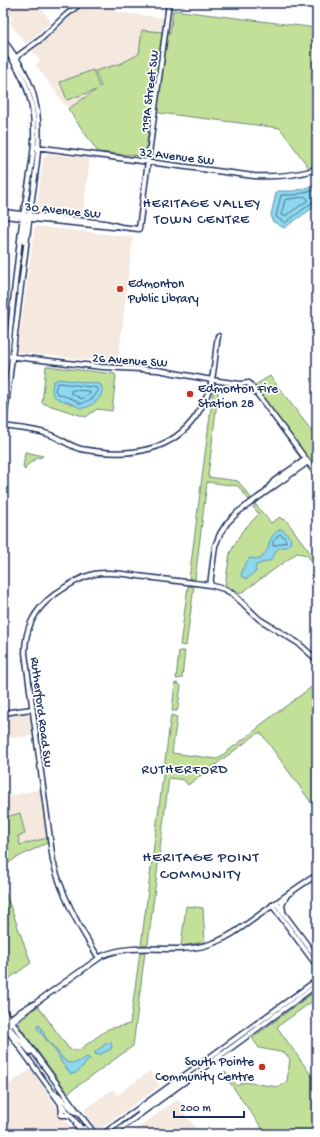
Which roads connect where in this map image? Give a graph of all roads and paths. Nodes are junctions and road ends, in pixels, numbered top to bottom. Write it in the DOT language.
graph roads {
  1 [pos="81,3"];
  2 [pos="169,3"];
  3 [pos="3,39"];
  4 [pos="3,46"];
  5 [pos="15,59"];
  6 [pos="36,147"];
  7 [pos="149,162"];
  8 [pos="317,169"];
  9 [pos="3,212"];
  10 [pos="3,216"];
  11 [pos="26,217"];
  12 [pos="139,230"];
  13 [pos="20,244"];
  14 [pos="15,285"];
  15 [pos="20,286"];
  16 [pos="16,325"];
  17 [pos="218,336"];
  18 [pos="7,356"];
  19 [pos="12,357"];
  20 [pos="212,380"];
  21 [pos="9,382"];
  22 [pos="3,391"];
  23 [pos="3,427"];
  24 [pos="307,460"];
  25 [pos="317,474"];
  26 [pos="210,585"];
  27 [pos="317,660"];
  28 [pos="32,709"];
  29 [pos="3,713"];
  30 [pos="317,875"];
  31 [pos="288,894"];
  32 [pos="274,904"];
  33 [pos="285,915"];
  34 [pos="98,958"];
  35 [pos="317,958"];
  36 [pos="317,966"];
  37 [pos="317,980"];
  38 [pos="317,985"];
  39 [pos="3,1010"];
  40 [pos="3,1016"];
  41 [pos="9,1021"];
  42 [pos="4,1025"];
  43 [pos="39,1060"];
  44 [pos="205,1060"];
  45 [pos="56,1083"];
  46 [pos="168,1087"];
  47 [pos="52,1092"];
  48 [pos="169,1094"];
  49 [pos="61,1104"];
  50 [pos="82,1117"];
  51 [pos="73,1118"];
  52 [pos="130,1122"];
  53 [pos="80,1134"];
  54 [pos="86,1134"];
  55 [pos="90,1134"];
  56 [pos="95,1134"];
  57 [pos="103,1134"];
  58 [pos="115,1134"];
  1 -- 5 [label="street"];
  2 -- 7 [label="street, 119A Street SW"];
  3 -- 5 [label="street"];
  4 -- 5 [label="street"];
  5 -- 6 [label="street"];
  6 -- 7 [label="street, 32 Avenue SW"];
  6 -- 11 [label="street"];
  6 -- 11 [label="street"];
  7 -- 8 [label="street, 32 Avenue SW"];
  7 -- 12 [label="street, 119A Street SW"];
  9 -- 11 [label="street, 30 Avenue SW"];
  10 -- 11 [label="street, 30 Avenue SW"];
  11 -- 12 [label="street, 30 Avenue SW"];
  11 -- 13 [label="street"];
  11 -- 15 [label="street"];
  13 -- 14 [label="street"];
  13 -- 15 [label="street"];
  14 -- 16 [label="street"];
  14 -- 18 [label="street"];
  15 -- 16 [label="street"];
  16 -- 19 [label="street"];
  17 -- 20 [label="street"];
  18 -- 19 [label="street, 26 Avenue SW"];
  18 -- 21 [label="street"];
  18 -- 22 [label="street"];
  19 -- 20 [label="street, 26 Avenue SW"];
  19 -- 21 [label="street"];
  20 -- 23 [label="street"];
  20 -- 24 [label="street, 26 Avenue SW"];
  21 -- 23 [label="street"];
  24 -- 25 [label="street"];
  24 -- 26 [label="street"];
  26 -- 27 [label="street, Rutherford Road SW"];
  26 -- 28 [label="street, Rutherford Road SW"];
  28 -- 29 [label="street"];
  28 -- 34 [label="street, Rutherford Road SW"];
  30 -- 31 [label="street"];
  31 -- 32 [label="street"];
  31 -- 33 [label="street"];
  32 -- 33 [label="street"];
  32 -- 34 [label="street"];
  32 -- 36 [label="street"];
  33 -- 35 [label="street"];
  34 -- 41 [label="street"];
  37 -- 44 [label="street"];
  38 -- 48 [label="street"];
  39 -- 41 [label="street"];
  40 -- 41 [label="street"];
  41 -- 42 [label="street"];
  41 -- 43 [label="street"];
  42 -- 43 [label="street"];
  42 -- 47 [label="street"];
  43 -- 45 [label="street"];
  44 -- 46 [label="street"];
  44 -- 48 [label="street"];
  45 -- 47 [label="street"];
  45 -- 50 [label="street"];
  46 -- 52 [label="street"];
  46 -- 57 [label="street"];
  47 -- 49 [label="street"];
  47 -- 50 [label="street"];
  48 -- 52 [label="street"];
  49 -- 51 [label="street"];
  49 -- 51 [label="street"];
  50 -- 56 [label="street"];
  51 -- 53 [label="street"];
  51 -- 54 [label="street"];
  51 -- 55 [label="street"];
  52 -- 58 [label="street"];
}
